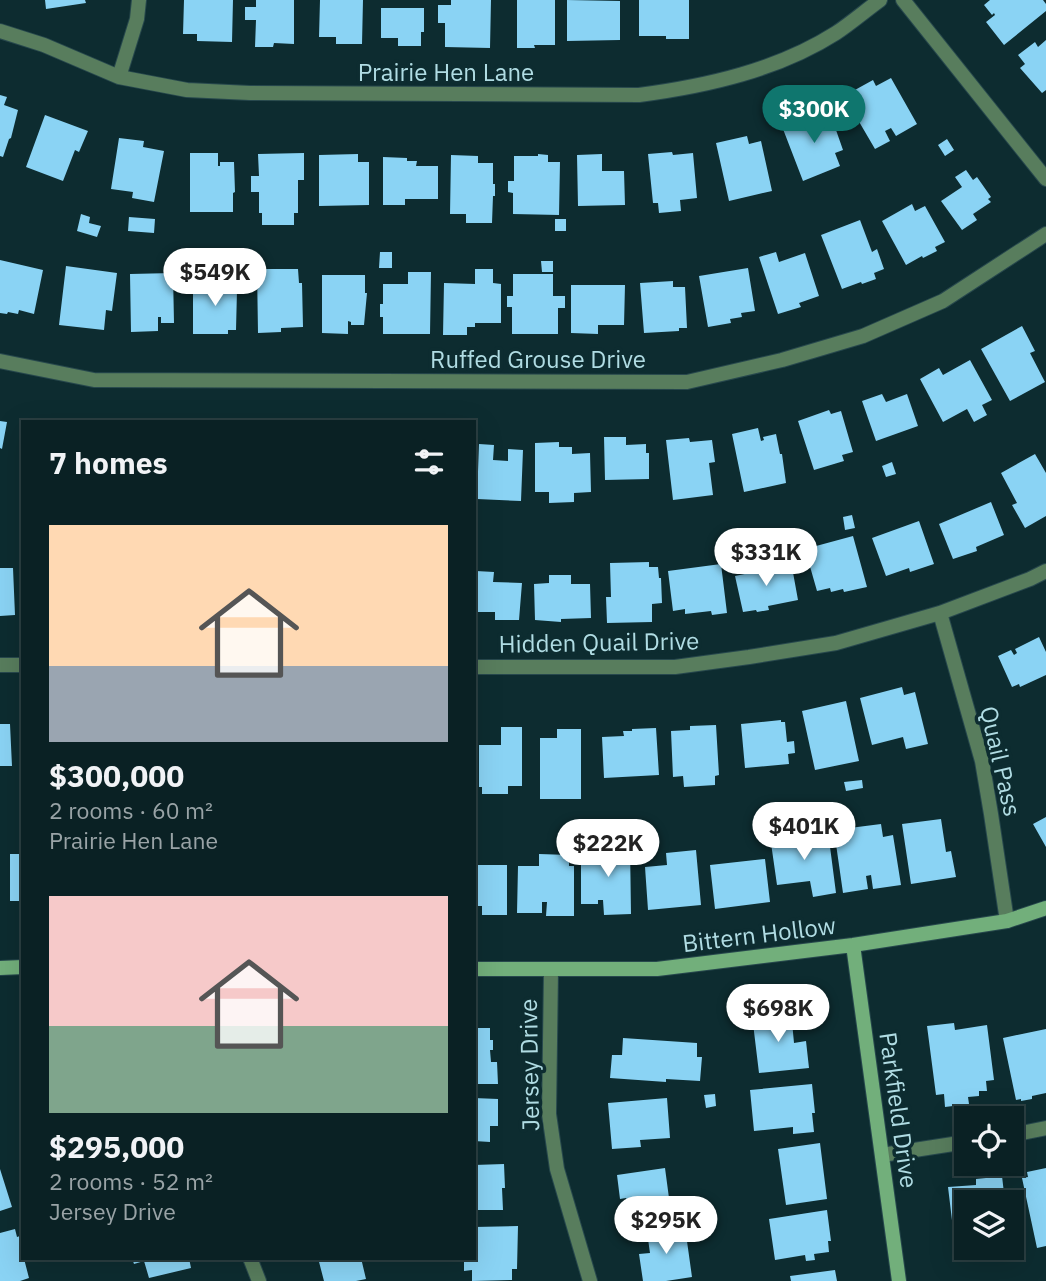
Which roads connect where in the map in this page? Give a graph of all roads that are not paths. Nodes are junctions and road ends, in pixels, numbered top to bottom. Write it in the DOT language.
graph roads {
  1 [pos="139,0"];
  2 [pos="880,0"];
  3 [pos="903,0"];
  4 [pos="0,31"];
  5 [pos="119,77"];
  6 [pos="1046,179"];
  7 [pos="1046,234"];
  8 [pos="0,360"];
  9 [pos="1046,571"];
  10 [pos="940,613"];
  11 [pos="0,665"];
  12 [pos="21,665"];
  13 [pos="476,667"];
  14 [pos="1046,908"];
  15 [pos="1006,921"];
  16 [pos="853,946"];
  17 [pos="21,967"];
  18 [pos="0,968"];
  19 [pos="476,969"];
  20 [pos="551,970"];
  21 [pos="1046,1128"];
  22 [pos="1024,1133"];
  23 [pos="954,1144"];
  24 [pos="882,1155"];
  25 [pos="251,1260"];
  26 [pos="259,1281"];
  27 [pos="590,1281"];
  28 [pos="899,1281"];
  1 -- 5 [label="street"];
  2 -- 5 [label="street, Prairie Hen Lane"];
  3 -- 6 [label="street"];
  4 -- 5 [label="street, Prairie Hen Lane"];
  7 -- 8 [label="street, Ruffed Grouse Drive"];
  9 -- 10 [label="street, Hidden Quail Drive"];
  10 -- 13 [label="street, Hidden Quail Drive"];
  10 -- 15 [label="street, Quail Pass"];
  11 -- 12 [label="street"];
  14 -- 15 [label="street, Bittern Hollow"];
  15 -- 16 [label="street, Bittern Hollow"];
  16 -- 20 [label="street, Bittern Hollow"];
  16 -- 24 [label="street, Parkfield Drive"];
  17 -- 18 [label="street"];
  19 -- 20 [label="street, Bittern Hollow"];
  20 -- 27 [label="street, Jersey Drive"];
  21 -- 22 [label="street"];
  23 -- 24 [label="street"];
  24 -- 28 [label="street, Parkfield Drive"];
  25 -- 26 [label="street"];
}
